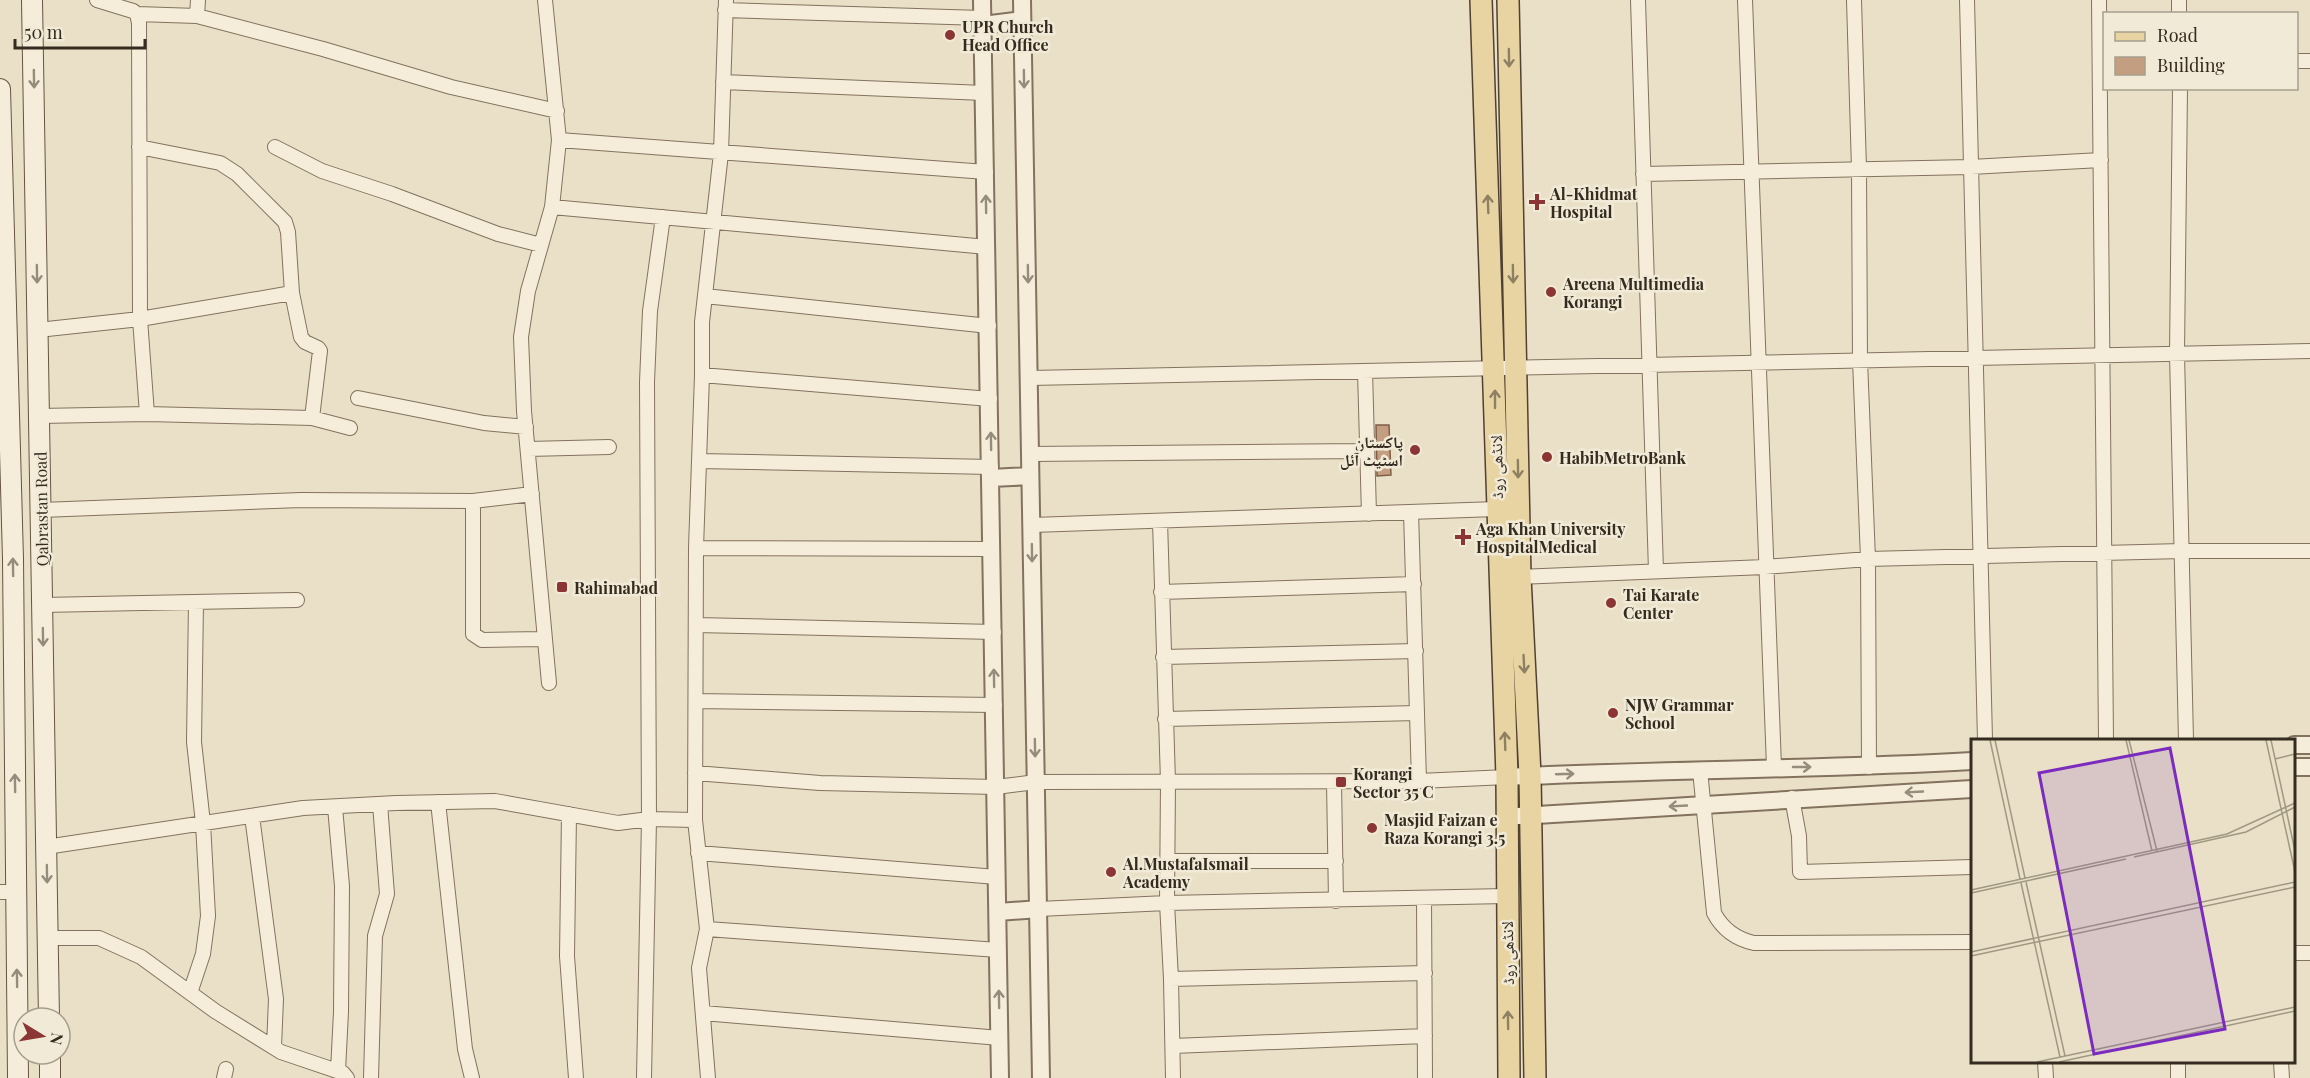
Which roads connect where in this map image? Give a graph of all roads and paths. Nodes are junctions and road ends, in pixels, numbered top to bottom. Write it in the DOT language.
graph roads {
  1 [pos="32,0"];
  2 [pos="97,0"];
  3 [pos="198,0"];
  4 [pos="545,0"];
  5 [pos="982,0"];
  6 [pos="1022,0"];
  7 [pos="1481,0"];
  8 [pos="1508,0"];
  9 [pos="1638,0"];
  10 [pos="1744,0"];
  11 [pos="1854,0"];
  12 [pos="1967,0"];
  13 [pos="2099,0"];
  14 [pos="726,5"];
  15 [pos="137,14"];
  16 [pos="197,16"];
  17 [pos="1022,20"];
  18 [pos="983,21"];
  19 [pos="723,82"];
  20 [pos="0,89"];
  21 [pos="2180,90"];
  22 [pos="984,93"];
  23 [pos="557,111"];
  24 [pos="559,140"];
  25 [pos="139,147"];
  26 [pos="274,147"];
  27 [pos="721,153"];
  28 [pos="2101,160"];
  29 [pos="1971,167"];
  30 [pos="1859,170"];
  31 [pos="986,172"];
  32 [pos="1750,172"];
  33 [pos="1643,174"];
  34 [pos="1,192"];
  35 [pos="552,207"];
  36 [pos="663,217"];
  37 [pos="714,222"];
  38 [pos="542,245"];
  39 [pos="987,247"];
  40 [pos="292,293"];
  41 [pos="705,296"];
  42 [pos="140,319"];
  43 [pos="989,326"];
  44 [pos="38,330"];
  45 [pos="2310,351"];
  46 [pos="2177,354"];
  47 [pos="2103,355"];
  48 [pos="1976,358"];
  49 [pos="1860,360"];
  50 [pos="1758,362"];
  51 [pos="1651,365"];
  52 [pos="1505,368"];
  53 [pos="1365,370"];
  54 [pos="702,375"];
  55 [pos="1030,378"];
  56 [pos="358,398"];
  57 [pos="990,399"];
  58 [pos="147,414"];
  59 [pos="39,416"];
  60 [pos="312,418"];
  61 [pos="350,428"];
  62 [pos="526,428"];
  63 [pos="609,447"];
  64 [pos="528,449"];
  65 [pos="1366,451"];
  66 [pos="1030,454"];
  67 [pos="699,461"];
  68 [pos="991,472"];
  69 [pos="1030,476"];
  70 [pos="532,494"];
  71 [pos="473,501"];
  72 [pos="1497,509"];
  73 [pos="41,510"];
  74 [pos="1412,512"];
  75 [pos="1369,514"];
  76 [pos="1160,521"];
  77 [pos="1032,525"];
  78 [pos="696,548"];
  79 [pos="992,549"];
  80 [pos="2310,550"];
  81 [pos="2182,551"];
  82 [pos="2105,554"];
  83 [pos="1979,556"];
  84 [pos="1868,559"];
  85 [pos="1765,567"];
  86 [pos="1656,572"];
  87 [pos="1520,577"];
  88 [pos="1414,584"];
  89 [pos="1161,592"];
  90 [pos="297,600"];
  91 [pos="196,602"];
  92 [pos="42,605"];
  93 [pos="696,626"];
  94 [pos="993,632"];
  95 [pos="545,639"];
  96 [pos="1416,651"];
  97 [pos="1163,657"];
  98 [pos="549,683"];
  99 [pos="696,700"];
  100 [pos="994,705"];
  101 [pos="1417,713"];
  102 [pos="1165,719"];
  103 [pos="1985,739"];
  104 [pos="2106,739"];
  105 [pos="2186,739"];
  106 [pos="1971,761"];
  107 [pos="1774,767"];
  108 [pos="1869,767"];
  109 [pos="1700,770"];
  110 [pos="695,773"];
  111 [pos="1530,775"];
  112 [pos="1507,777"];
  113 [pos="1419,781"];
  114 [pos="1036,782"];
  115 [pos="1168,782"];
  116 [pos="1335,782"];
  117 [pos="996,787"];
  118 [pos="1971,789"];
  119 [pos="1792,798"];
  120 [pos="438,802"];
  121 [pos="380,804"];
  122 [pos="1703,805"];
  123 [pos="335,807"];
  124 [pos="569,814"];
  125 [pos="252,816"];
  126 [pos="1506,816"];
  127 [pos="1530,816"];
  128 [pos="649,819"];
  129 [pos="695,820"];
  130 [pos="203,823"];
  131 [pos="46,848"];
  132 [pos="698,853"];
  133 [pos="1168,861"];
  134 [pos="1336,861"];
  135 [pos="1971,867"];
  136 [pos="997,877"];
  137 [pos="8,892"];
  138 [pos="1506,896"];
  139 [pos="1424,898"];
  140 [pos="1336,901"];
  141 [pos="1167,903"];
  142 [pos="1038,909"];
  143 [pos="998,912"];
  144 [pos="707,929"];
  145 [pos="48,938"];
  146 [pos="1971,942"];
  147 [pos="998,950"];
  148 [pos="1425,973"];
  149 [pos="1171,979"];
  150 [pos="190,993"];
  151 [pos="49,1006"];
  152 [pos="703,1013"];
  153 [pos="1425,1036"];
  154 [pos="1000,1038"];
  155 [pos="1173,1046"];
  156 [pos="274,1047"];
  157 [pos="2045,1063"];
  158 [pos="342,1075"];
  159 [pos="18,1078"];
  160 [pos="371,1078"];
  161 [pos="472,1078"];
  162 [pos="576,1078"];
  163 [pos="644,1078"];
  164 [pos="708,1078"];
  165 [pos="1000,1078"];
  166 [pos="1041,1078"];
  167 [pos="1173,1078"];
  168 [pos="1425,1078"];
  169 [pos="1509,1078"];
  170 [pos="1535,1078"];
  171 [pos="2046,1078"];
  1 -- 44 [label="main road, Qabrastan Road, one-way"];
  2 -- 15 [label="street"];
  3 -- 16 [label="street"];
  4 -- 23 [label="street"];
  5 -- 18 [label="street"];
  6 -- 17 [label="street"];
  52 -- 7 [label="main road, لانڈھی روڈ, one-way"];
  8 -- 52 [label="main road, لانڈھی روڈ, one-way"];
  9 -- 33 [label="street"];
  10 -- 32 [label="street"];
  11 -- 30 [label="street"];
  12 -- 29 [label="street"];
  13 -- 28 [label="street"];
  14 -- 18 [label="street"];
  14 -- 19 [label="street"];
  15 -- 16 [label="street"];
  15 -- 25 [label="street"];
  16 -- 23 [label="street"];
  17 -- 18 [label="street"];
  17 -- 55 [label="street, one-way"];
  18 -- 22 [label="street"];
  19 -- 22 [label="street"];
  19 -- 27 [label="street"];
  20 -- 34 [label="main road, Qabrastan Road"];
  21 -- 46 [label="street"];
  22 -- 31 [label="street"];
  23 -- 24 [label="street"];
  24 -- 27 [label="street"];
  24 -- 35 [label="street"];
  25 -- 40 [label="street"];
  25 -- 42 [label="street"];
  26 -- 38 [label="street"];
  27 -- 31 [label="street"];
  27 -- 37 [label="street"];
  28 -- 29 [label="street"];
  28 -- 47 [label="street"];
  29 -- 30 [label="street"];
  29 -- 48 [label="street"];
  30 -- 32 [label="street"];
  30 -- 49 [label="street"];
  39 -- 31 [label="street, one-way"];
  32 -- 33 [label="street"];
  32 -- 50 [label="street"];
  33 -- 51 [label="street"];
  137 -- 34 [label="main road, Qabrastan Road, one-way"];
  35 -- 36 [label="street"];
  35 -- 38 [label="street"];
  36 -- 37 [label="street"];
  36 -- 128 [label="street"];
  37 -- 39 [label="street"];
  37 -- 41 [label="street"];
  38 -- 62 [label="street"];
  39 -- 43 [label="street"];
  40 -- 42 [label="street"];
  40 -- 60 [label="street"];
  41 -- 43 [label="street"];
  41 -- 54 [label="street"];
  42 -- 44 [label="street"];
  42 -- 58 [label="street"];
  43 -- 57 [label="street"];
  44 -- 59 [label="main road, Qabrastan Road"];
  45 -- 46 [label="street"];
  46 -- 47 [label="street"];
  46 -- 81 [label="street"];
  47 -- 48 [label="street"];
  47 -- 82 [label="street"];
  48 -- 49 [label="street"];
  48 -- 83 [label="street"];
  49 -- 50 [label="street"];
  49 -- 84 [label="street"];
  50 -- 51 [label="street"];
  50 -- 85 [label="street"];
  51 -- 52 [label="street"];
  51 -- 86 [label="street"];
  52 -- 53 [label="street"];
  72 -- 52 [label="main road, لانڈھی روڈ, one-way"];
  52 -- 87 [label="main road, لانڈھی روڈ, one-way"];
  53 -- 55 [label="street"];
  53 -- 65 [label="street"];
  54 -- 57 [label="street"];
  54 -- 67 [label="street"];
  55 -- 66 [label="street"];
  56 -- 62 [label="street"];
  68 -- 57 [label="street, one-way"];
  58 -- 59 [label="street"];
  58 -- 60 [label="street"];
  59 -- 73 [label="main road, Qabrastan Road"];
  60 -- 61 [label="street"];
  62 -- 64 [label="street"];
  63 -- 64 [label="street"];
  64 -- 70 [label="street"];
  65 -- 66 [label="street"];
  65 -- 75 [label="street"];
  66 -- 69 [label="street"];
  67 -- 68 [label="street"];
  67 -- 78 [label="street"];
  68 -- 69 [label="street"];
  68 -- 79 [label="street"];
  69 -- 77 [label="street"];
  70 -- 71 [label="street"];
  70 -- 95 [label="street"];
  71 -- 73 [label="street"];
  71 -- 95 [label="street"];
  72 -- 74 [label="street"];
  112 -- 72 [label="main road, لانڈھی روڈ, one-way"];
  73 -- 92 [label="main road, Qabrastan Road"];
  74 -- 75 [label="street"];
  74 -- 88 [label="street"];
  75 -- 76 [label="street"];
  76 -- 77 [label="street"];
  76 -- 89 [label="street"];
  77 -- 114 [label="street, one-way"];
  78 -- 79 [label="street"];
  78 -- 93 [label="street"];
  79 -- 94 [label="street"];
  80 -- 81 [label="street"];
  81 -- 82 [label="street"];
  81 -- 105 [label="street"];
  82 -- 83 [label="street"];
  82 -- 104 [label="street"];
  83 -- 84 [label="street"];
  83 -- 103 [label="street"];
  84 -- 85 [label="street"];
  84 -- 108 [label="street"];
  85 -- 86 [label="street"];
  85 -- 107 [label="street"];
  86 -- 87 [label="street"];
  87 -- 111 [label="main road, لانڈھی روڈ, one-way"];
  88 -- 89 [label="street"];
  88 -- 96 [label="street"];
  89 -- 97 [label="street"];
  90 -- 91 [label="street"];
  91 -- 92 [label="street"];
  91 -- 130 [label="street"];
  92 -- 131 [label="main road, Qabrastan Road, one-way"];
  93 -- 94 [label="street"];
  93 -- 99 [label="street"];
  100 -- 94 [label="street, one-way"];
  95 -- 98 [label="street"];
  96 -- 97 [label="street"];
  96 -- 101 [label="street"];
  97 -- 102 [label="street"];
  99 -- 100 [label="street"];
  99 -- 110 [label="street"];
  100 -- 117 [label="street"];
  101 -- 102 [label="street"];
  101 -- 113 [label="street"];
  102 -- 115 [label="street"];
  106 -- 108 [label="street"];
  107 -- 108 [label="street, one-way"];
  107 -- 109 [label="street"];
  111 -- 109 [label="street, one-way"];
  109 -- 122 [label="street"];
  110 -- 117 [label="street"];
  110 -- 129 [label="street"];
  111 -- 112 [label="street"];
  111 -- 127 [label="main road, لانڈھی روڈ"];
  112 -- 113 [label="street"];
  112 -- 126 [label="main road, لانڈھی روڈ"];
  113 -- 116 [label="street"];
  114 -- 115 [label="street"];
  114 -- 117 [label="street"];
  114 -- 142 [label="street"];
  115 -- 116 [label="street"];
  115 -- 133 [label="street"];
  116 -- 134 [label="street"];
  117 -- 136 [label="street"];
  118 -- 119 [label="street, one-way"];
  119 -- 122 [label="street"];
  119 -- 135 [label="street"];
  120 -- 121 [label="street"];
  120 -- 124 [label="street"];
  120 -- 161 [label="street"];
  121 -- 123 [label="street"];
  121 -- 160 [label="street"];
  122 -- 127 [label="street, one-way"];
  122 -- 146 [label="street"];
  123 -- 125 [label="street"];
  123 -- 158 [label="street"];
  124 -- 128 [label="street"];
  124 -- 162 [label="street"];
  125 -- 130 [label="street"];
  125 -- 156 [label="street"];
  126 -- 127 [label="street"];
  126 -- 138 [label="main road, لانڈھی روڈ"];
  127 -- 170 [label="main road, لانڈھی روڈ"];
  128 -- 129 [label="street"];
  128 -- 163 [label="street"];
  129 -- 132 [label="street"];
  130 -- 131 [label="street"];
  130 -- 150 [label="street"];
  131 -- 145 [label="main road, Qabrastan Road, one-way"];
  132 -- 136 [label="street"];
  132 -- 144 [label="street"];
  133 -- 134 [label="street"];
  133 -- 141 [label="street"];
  134 -- 140 [label="street"];
  136 -- 143 [label="street"];
  159 -- 137 [label="main road, Qabrastan Road, one-way"];
  138 -- 139 [label="street"];
  169 -- 138 [label="main road, لانڈھی روڈ, one-way"];
  139 -- 140 [label="street"];
  139 -- 148 [label="street"];
  140 -- 141 [label="street"];
  141 -- 142 [label="street"];
  141 -- 149 [label="street"];
  142 -- 143 [label="street"];
  142 -- 166 [label="street"];
  143 -- 147 [label="street"];
  144 -- 147 [label="street"];
  144 -- 152 [label="street"];
  145 -- 150 [label="street"];
  145 -- 151 [label="main road, Qabrastan Road"];
  154 -- 147 [label="street, one-way"];
  148 -- 149 [label="street"];
  148 -- 153 [label="street"];
  149 -- 155 [label="street"];
  150 -- 156 [label="street"];
  152 -- 154 [label="street"];
  152 -- 164 [label="street"];
  153 -- 155 [label="street"];
  153 -- 168 [label="street"];
  154 -- 165 [label="street"];
  155 -- 167 [label="street"];
  156 -- 158 [label="street"];
  157 -- 171 [label="street"];
}
